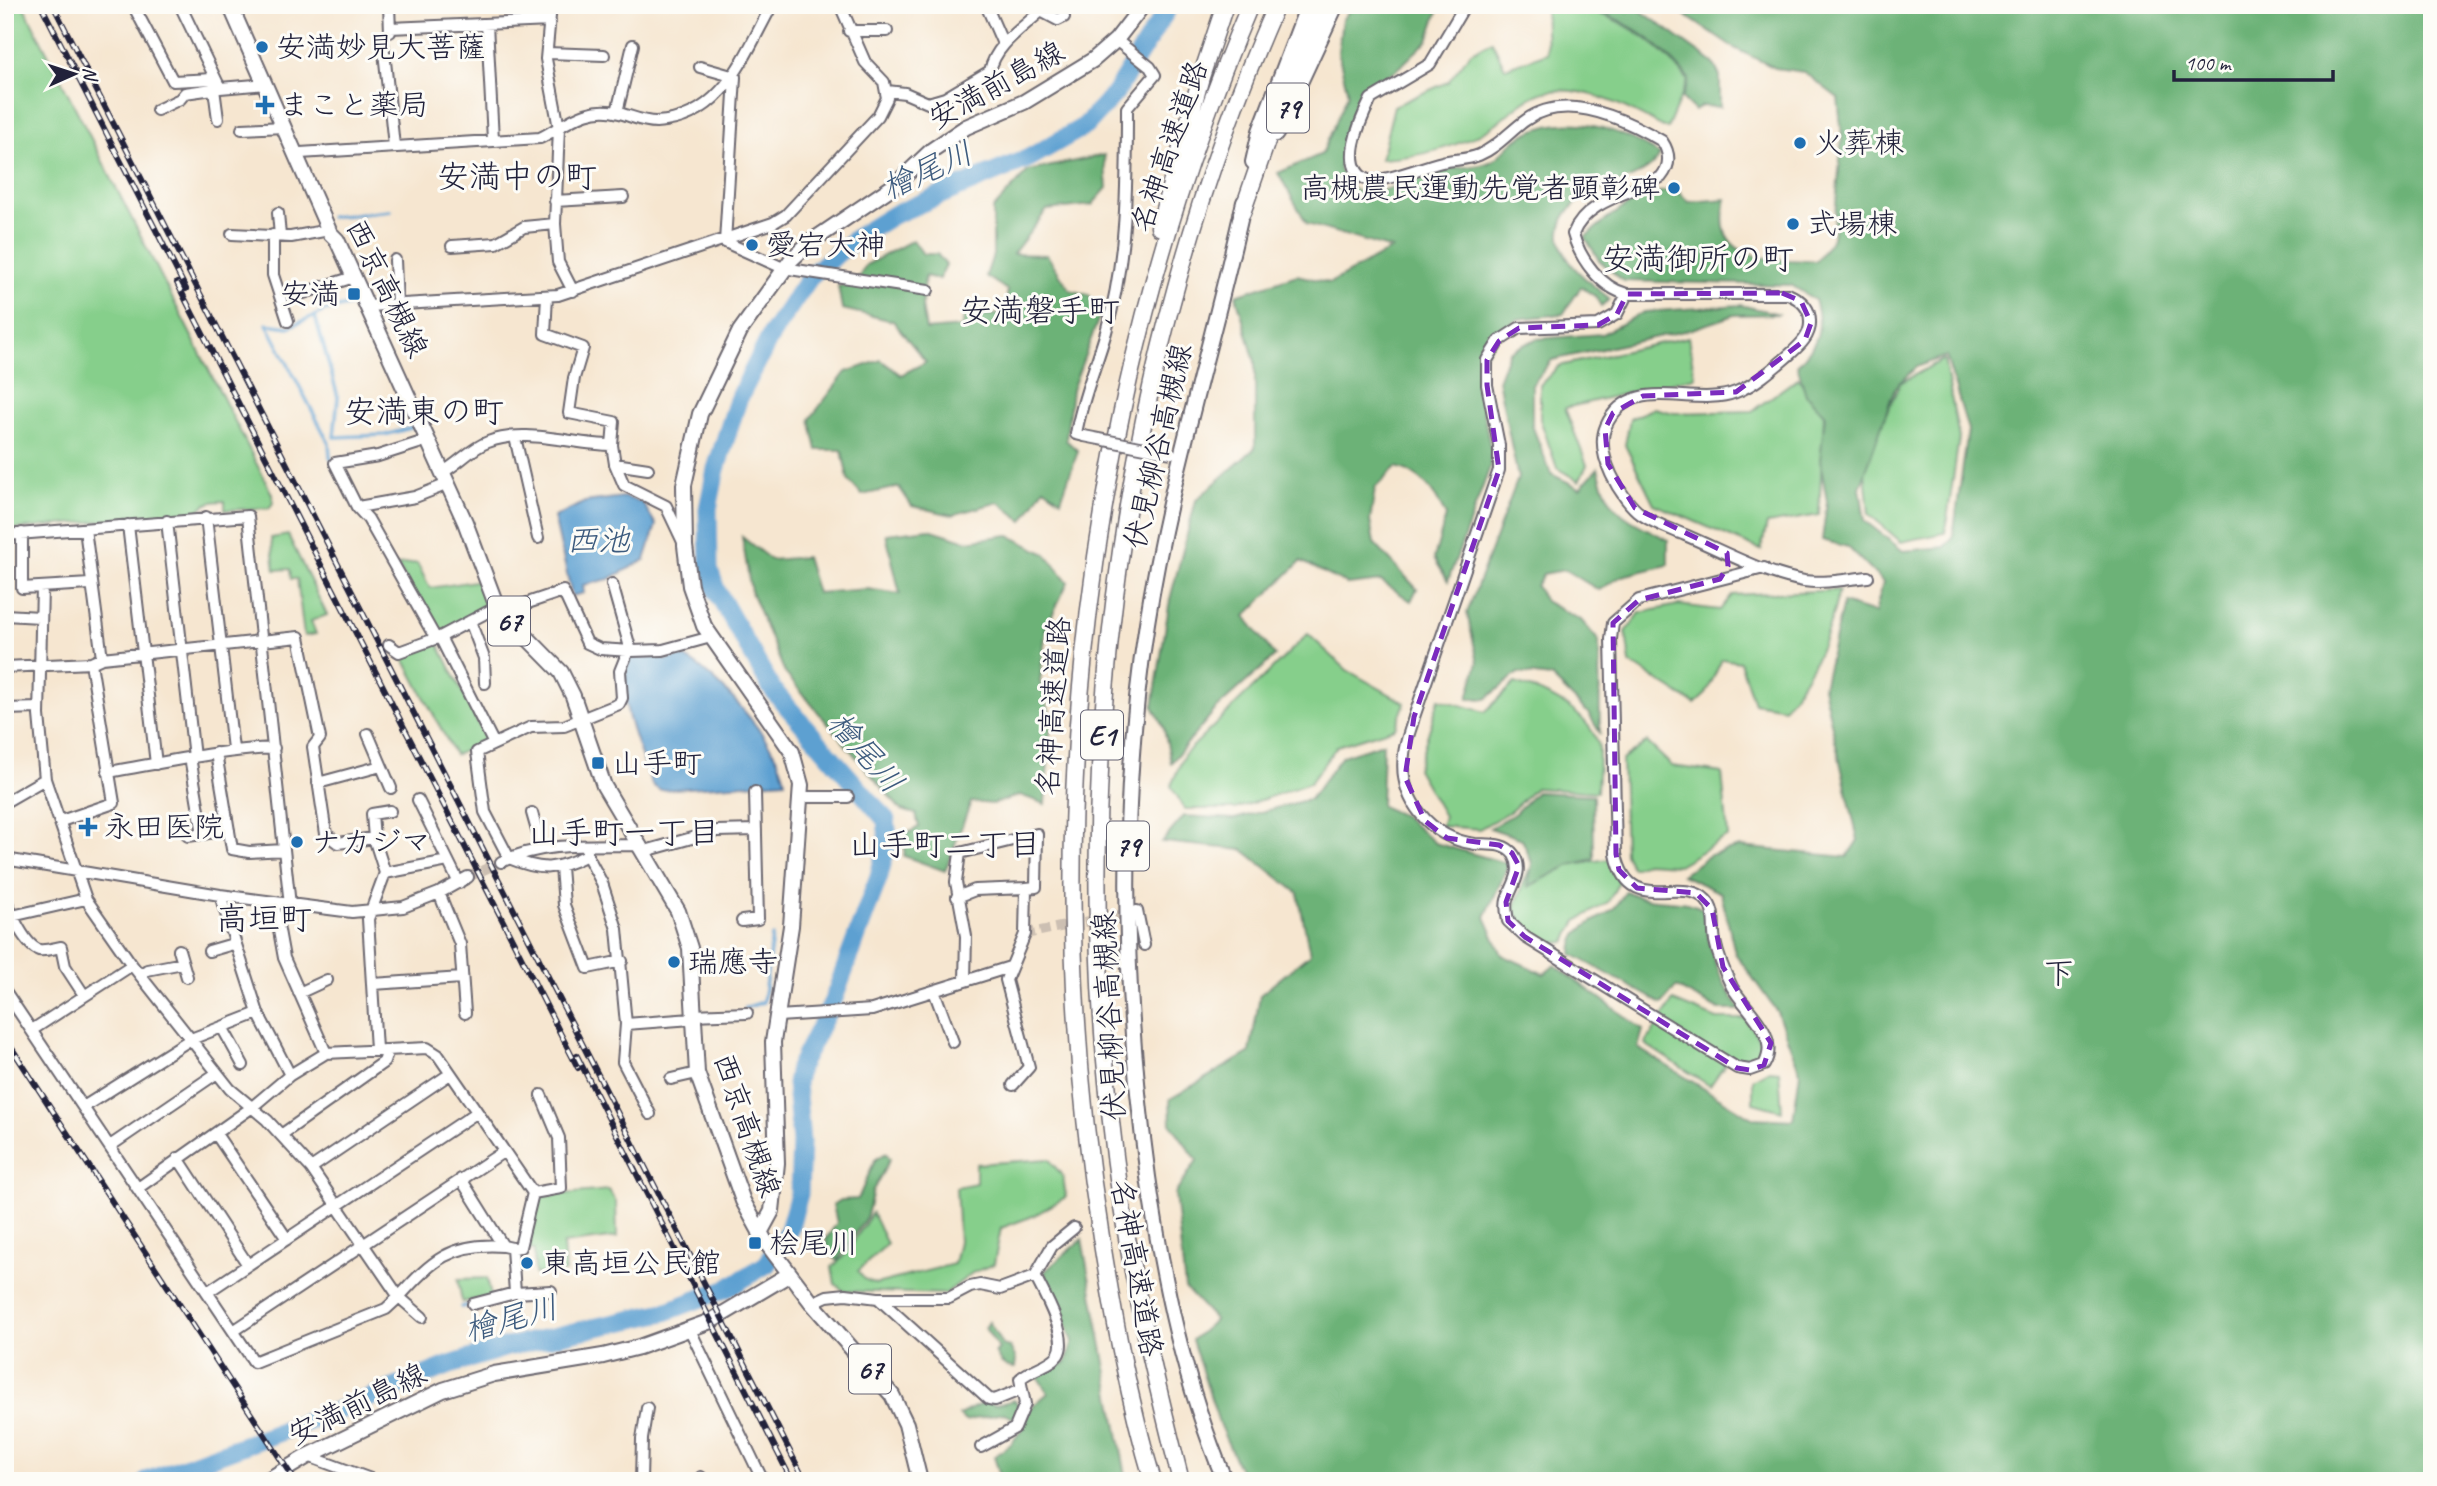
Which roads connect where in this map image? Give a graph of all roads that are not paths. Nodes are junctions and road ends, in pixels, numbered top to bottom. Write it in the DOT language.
graph roads {
  1 [pos="133,5"];
  2 [pos="180,5"];
  3 [pos="230,5"];
  4 [pos="388,5"];
  5 [pos="551,5"];
  6 [pos="772,5"];
  7 [pos="840,5"];
  8 [pos="986,5"];
  9 [pos="1143,5"];
  10 [pos="1225,5"];
  11 [pos="1250,5"];
  12 [pos="1277,5"];
  13 [pos="1308,5"];
  14 [pos="1324,5"];
  15 [pos="1336,5"];
  16 [pos="1465,5"];
  17 [pos="1044,8"];
  18 [pos="1063,17"];
  19 [pos="550,21"];
  20 [pos="487,24"];
  21 [pos="849,31"];
  22 [pos="887,31"];
  23 [pos="388,35"];
  24 [pos="1120,43"];
  25 [pos="1003,44"];
  26 [pos="633,45"];
  27 [pos="547,53"];
  28 [pos="604,55"];
  29 [pos="699,67"];
  30 [pos="735,77"];
  31 [pos="266,84"];
  32 [pos="216,85"];
  33 [pos="887,91"];
  34 [pos="157,110"];
  35 [pos="617,112"];
  36 [pos="218,119"];
  37 [pos="285,127"];
  38 [pos="559,128"];
  39 [pos="242,129"];
  40 [pos="493,140"];
  41 [pos="394,146"];
  42 [pos="300,153"];
  43 [pos="623,197"];
  44 [pos="555,201"];
  45 [pos="1242,212"];
  46 [pos="278,213"];
  47 [pos="555,224"];
  48 [pos="329,230"];
  49 [pos="239,231"];
  50 [pos="277,236"];
  51 [pos="725,242"];
  52 [pos="452,246"];
  53 [pos="396,260"];
  54 [pos="788,269"];
  55 [pos="354,277"];
  56 [pos="928,290"];
  57 [pos="573,291"];
  58 [pos="300,294"];
  59 [pos="1627,294"];
  60 [pos="547,296"];
  61 [pos="397,304"];
  62 [pos="369,306"];
  63 [pos="288,321"];
  64 [pos="515,437"];
  65 [pos="428,440"];
  66 [pos="612,445"];
  67 [pos="1176,454"];
  68 [pos="615,464"];
  69 [pos="648,469"];
  70 [pos="445,478"];
  71 [pos="358,508"];
  72 [pos="206,517"];
  73 [pos="167,521"];
  74 [pos="128,525"];
  75 [pos="85,529"];
  76 [pos="22,533"];
  77 [pos="5,535"];
  78 [pos="538,538"];
  79 [pos="685,546"];
  80 [pos="1727,552"];
  81 [pos="1764,568"];
  82 [pos="1868,577"];
  83 [pos="1720,579"];
  84 [pos="90,584"];
  85 [pos="612,584"];
  86 [pos="42,587"];
  87 [pos="499,610"];
  88 [pos="5,615"];
  89 [pos="40,617"];
  90 [pos="470,621"];
  91 [pos="710,637"];
  92 [pos="438,638"];
  93 [pos="262,641"];
  94 [pos="221,645"];
  95 [pos="389,645"];
  96 [pos="182,650"];
  97 [pos="629,651"];
  98 [pos="144,654"];
  99 [pos="96,661"];
  100 [pos="38,666"];
  101 [pos="5,667"];
  102 [pos="485,683"];
  103 [pos="39,708"];
  104 [pos="5,709"];
  105 [pos="581,721"];
  106 [pos="368,734"];
  107 [pos="494,744"];
  108 [pos="274,748"];
  109 [pos="233,749"];
  110 [pos="216,753"];
  111 [pos="192,757"];
  112 [pos="156,764"];
  113 [pos="382,766"];
  114 [pos="108,772"];
  115 [pos="45,779"];
  116 [pos="318,783"];
  117 [pos="391,788"];
  118 [pos="755,792"];
  119 [pos="800,797"];
  120 [pos="848,797"];
  121 [pos="418,800"];
  122 [pos="5,802"];
  123 [pos="390,811"];
  124 [pos="532,813"];
  125 [pos="61,821"];
  126 [pos="229,830"];
  127 [pos="756,830"];
  128 [pos="203,834"];
  129 [pos="188,836"];
  130 [pos="374,838"];
  131 [pos="542,848"];
  132 [pos="643,848"];
  133 [pos="285,850"];
  134 [pos="587,850"];
  135 [pos="5,859"];
  136 [pos="505,860"];
  137 [pos="448,861"];
  138 [pos="561,867"];
  139 [pos="74,870"];
  140 [pos="385,873"];
  141 [pos="1026,888"];
  142 [pos="5,893"];
  143 [pos="439,893"];
  144 [pos="220,895"];
  145 [pos="957,897"];
  146 [pos="86,899"];
  147 [pos="274,903"];
  148 [pos="290,905"];
  149 [pos="373,911"];
  150 [pos="1137,911"];
  151 [pos="12,916"];
  152 [pos="742,921"];
  153 [pos="1072,937"];
  154 [pos="233,944"];
  155 [pos="1144,945"];
  156 [pos="179,950"];
  157 [pos="209,951"];
  158 [pos="622,961"];
  159 [pos="183,963"];
  160 [pos="132,965"];
  161 [pos="1010,967"];
  162 [pos="140,975"];
  163 [pos="187,976"];
  164 [pos="462,978"];
  165 [pos="327,980"];
  166 [pos="965,981"];
  167 [pos="373,984"];
  168 [pos="5,991"];
  169 [pos="934,991"];
  170 [pos="299,993"];
  171 [pos="84,995"];
  172 [pos="476,1001"];
  173 [pos="258,1013"];
  174 [pos="747,1013"];
  175 [pos="778,1016"];
  176 [pos="692,1017"];
  177 [pos="626,1024"];
  178 [pos="222,1027"];
  179 [pos="32,1030"];
  180 [pos="191,1038"];
  181 [pos="953,1042"];
  182 [pos="376,1049"];
  183 [pos="388,1050"];
  184 [pos="326,1053"];
  185 [pos="243,1065"];
  186 [pos="217,1073"];
  187 [pos="697,1073"];
  188 [pos="450,1074"];
  189 [pos="289,1075"];
  190 [pos="671,1079"];
  191 [pos="1013,1085"];
  192 [pos="541,1095"];
  193 [pos="85,1106"];
  194 [pos="251,1108"];
  195 [pos="476,1113"];
  196 [pos="650,1114"];
  197 [pos="216,1134"];
  198 [pos="281,1135"];
  199 [pos="110,1146"];
  200 [pos="503,1152"];
  201 [pos="178,1158"];
  202 [pos="311,1168"];
  203 [pos="461,1179"];
  204 [pos="138,1188"];
  205 [pos="533,1193"];
  206 [pos="338,1205"];
  207 [pos="1074,1228"];
  208 [pos="763,1237"];
  209 [pos="287,1239"];
  210 [pos="362,1244"];
  211 [pos="508,1247"];
  212 [pos="248,1265"];
  213 [pos="787,1271"];
  214 [pos="1035,1276"];
  215 [pos="209,1291"];
  216 [pos="551,1291"];
  217 [pos="515,1293"];
  218 [pos="399,1297"];
  219 [pos="878,1298"];
  220 [pos="811,1303"];
  221 [pos="473,1304"];
  222 [pos="422,1317"];
  223 [pos="235,1330"];
  224 [pos="690,1330"];
  225 [pos="1022,1389"];
  226 [pos="647,1408"];
  227 [pos="981,1447"];
  228 [pos="308,1456"];
  229 [pos="1152,1477"];
  230 [pos="266,1481"];
  231 [pos="376,1481"];
  232 [pos="641,1481"];
  233 [pos="763,1481"];
  234 [pos="920,1481"];
  235 [pos="1183,1481"];
  236 [pos="1225,1481"];
  1 -- 32 [label="street"];
  2 -- 32 [label="street"];
  3 -- 31 [label="main road, 西京高槻線 / 67"];
  4 -- 23 [label="street"];
  5 -- 19 [label="street"];
  6 -- 30 [label="street"];
  7 -- 21 [label="street"];
  8 -- 25 [label="street"];
  9 -- 24 [label="main road, 安満前島線"];
  10 -- 153 [label="highway"];
  11 -- 153 [label="highway, 名神高速道路 / E1"];
  12 -- 235 [label="highway, 名神高速道路 / E1"];
  13 -- 45 [label="main road, 伏見柳谷高槻線 / 79"];
  14 -- 45 [label="highway"];
  15 -- 45 [label="main road, 伏見柳谷高槻線 / 79"];
  16 -- 59 [label="street"];
  17 -- 18 [label="street"];
  17 -- 25 [label="street"];
  19 -- 20 [label="street"];
  19 -- 27 [label="street"];
  20 -- 23 [label="street"];
  20 -- 40 [label="street"];
  21 -- 22 [label="street"];
  21 -- 33 [label="street"];
  23 -- 41 [label="street"];
  24 -- 54 [label="main road, 安満前島線"];
  24 -- 67 [label="street, bridge"];
  25 -- 33 [label="street"];
  26 -- 35 [label="street"];
  27 -- 28 [label="street"];
  27 -- 38 [label="street"];
  29 -- 30 [label="street"];
  30 -- 35 [label="street"];
  30 -- 51 [label="street"];
  31 -- 32 [label="street"];
  31 -- 37 [label="main road, 西京高槻線 / 67"];
  32 -- 34 [label="street"];
  32 -- 36 [label="street"];
  33 -- 51 [label="street"];
  35 -- 38 [label="street"];
  37 -- 39 [label="street"];
  37 -- 48 [label="main road, 西京高槻線 / 67"];
  38 -- 40 [label="street"];
  38 -- 44 [label="street"];
  40 -- 41 [label="street"];
  41 -- 42 [label="street"];
  43 -- 44 [label="street"];
  44 -- 47 [label="street"];
  45 -- 67 [label="main road, 伏見柳谷高槻線 / 79"];
  46 -- 50 [label="street"];
  47 -- 52 [label="street"];
  47 -- 57 [label="street"];
  48 -- 50 [label="street"];
  48 -- 55 [label="main road, 西京高槻線 / 67"];
  49 -- 50 [label="street"];
  50 -- 63 [label="street"];
  51 -- 54 [label="street"];
  51 -- 57 [label="street"];
  53 -- 61 [label="street"];
  54 -- 56 [label="street"];
  54 -- 79 [label="main road, 安満前島線"];
  55 -- 58 [label="street"];
  55 -- 62 [label="main road, 西京高槻線 / 67"];
  57 -- 60 [label="street"];
  59 -- 80 [label="street"];
  59 -- 83 [label="street"];
  60 -- 61 [label="street"];
  60 -- 66 [label="street"];
  61 -- 62 [label="street"];
  62 -- 65 [label="main road, 西京高槻線 / 67"];
  64 -- 66 [label="street"];
  64 -- 70 [label="street"];
  64 -- 78 [label="street"];
  65 -- 70 [label="main road, 西京高槻線 / 67"];
  65 -- 71 [label="street"];
  66 -- 68 [label="street"];
  67 -- 236 [label="main road, 伏見柳谷高槻線 / 79"];
  68 -- 69 [label="street"];
  68 -- 79 [label="street"];
  70 -- 71 [label="street"];
  70 -- 87 [label="main road, 西京高槻線 / 67"];
  71 -- 92 [label="street"];
  72 -- 73 [label="street"];
  72 -- 93 [label="street"];
  72 -- 94 [label="street"];
  73 -- 74 [label="street"];
  73 -- 96 [label="street"];
  74 -- 75 [label="street"];
  74 -- 98 [label="street"];
  75 -- 76 [label="street"];
  75 -- 84 [label="street"];
  76 -- 77 [label="street"];
  76 -- 86 [label="street"];
  79 -- 91 [label="main road, 安満前島線"];
  80 -- 81 [label="street"];
  80 -- 83 [label="street"];
  81 -- 82 [label="street"];
  81 -- 83 [label="street"];
  84 -- 86 [label="street"];
  84 -- 99 [label="street"];
  85 -- 97 [label="street"];
  86 -- 89 [label="street"];
  87 -- 90 [label="street"];
  87 -- 97 [label="street"];
  87 -- 105 [label="main road, 西京高槻線 / 67"];
  88 -- 89 [label="street"];
  89 -- 100 [label="street"];
  90 -- 92 [label="street"];
  90 -- 102 [label="street"];
  91 -- 97 [label="street"];
  91 -- 119 [label="main road, 安満前島線"];
  92 -- 95 [label="street"];
  92 -- 107 [label="street"];
  93 -- 94 [label="street"];
  93 -- 108 [label="street"];
  93 -- 116 [label="street"];
  94 -- 96 [label="street"];
  94 -- 109 [label="street"];
  96 -- 98 [label="street"];
  96 -- 111 [label="street"];
  97 -- 105 [label="street"];
  98 -- 99 [label="street"];
  98 -- 112 [label="street"];
  99 -- 100 [label="street"];
  99 -- 114 [label="street"];
  100 -- 101 [label="street"];
  100 -- 103 [label="street"];
  103 -- 104 [label="street"];
  103 -- 115 [label="street"];
  105 -- 107 [label="street"];
  105 -- 132 [label="main road, 西京高槻線 / 67"];
  106 -- 113 [label="street"];
  107 -- 136 [label="street"];
  108 -- 109 [label="street"];
  108 -- 133 [label="street"];
  109 -- 110 [label="street"];
  110 -- 111 [label="street"];
  110 -- 126 [label="street"];
  111 -- 112 [label="street"];
  111 -- 128 [label="street"];
  112 -- 114 [label="street"];
  113 -- 116 [label="street"];
  113 -- 117 [label="street"];
  114 -- 125 [label="street"];
  115 -- 122 [label="street"];
  115 -- 125 [label="street"];
  116 -- 130 [label="street"];
  118 -- 127 [label="street"];
  119 -- 120 [label="street"];
  119 -- 175 [label="main road, 安満前島線"];
  121 -- 137 [label="street"];
  123 -- 130 [label="street"];
  124 -- 131 [label="street"];
  125 -- 139 [label="street"];
  126 -- 128 [label="street"];
  126 -- 133 [label="street"];
  127 -- 132 [label="street"];
  127 -- 152 [label="street"];
  128 -- 129 [label="street"];
  130 -- 140 [label="street"];
  131 -- 134 [label="street"];
  131 -- 136 [label="street"];
  132 -- 134 [label="street"];
  132 -- 176 [label="main road, 西京高槻線 / 67"];
  133 -- 148 [label="street"];
  134 -- 138 [label="street"];
  134 -- 158 [label="street"];
  135 -- 139 [label="street"];
  136 -- 138 [label="street"];
  137 -- 140 [label="street"];
  137 -- 143 [label="street"];
  138 -- 158 [label="street"];
  139 -- 144 [label="street"];
  139 -- 146 [label="street"];
  140 -- 149 [label="street"];
  141 -- 145 [label="street"];
  141 -- 145 [label="street"];
  141 -- 161 [label="street"];
  142 -- 151 [label="street"];
  143 -- 149 [label="street"];
  143 -- 164 [label="street"];
  144 -- 147 [label="street"];
  144 -- 154 [label="street"];
  145 -- 166 [label="street"];
  146 -- 151 [label="street"];
  146 -- 160 [label="street"];
  147 -- 148 [label="street"];
  147 -- 170 [label="street"];
  148 -- 149 [label="street"];
  149 -- 167 [label="street"];
  150 -- 155 [label="street"];
  151 -- 171 [label="street"];
  153 -- 229 [label="highway, 名神高速道路 / E1"];
  154 -- 157 [label="street"];
  154 -- 173 [label="street"];
  156 -- 159 [label="street"];
  158 -- 177 [label="street"];
  159 -- 162 [label="street"];
  159 -- 163 [label="street"];
  160 -- 162 [label="street"];
  160 -- 171 [label="street"];
  161 -- 166 [label="street"];
  161 -- 191 [label="street"];
  162 -- 180 [label="street"];
  164 -- 167 [label="street"];
  164 -- 172 [label="street"];
  165 -- 170 [label="street"];
  166 -- 169 [label="street"];
  167 -- 182 [label="street"];
  168 -- 179 [label="street"];
  169 -- 175 [label="street"];
  169 -- 181 [label="street"];
  170 -- 184 [label="street"];
  171 -- 179 [label="street"];
  173 -- 178 [label="street"];
  173 -- 189 [label="street"];
  174 -- 176 [label="street"];
  175 -- 208 [label="main road, 安満前島線"];
  176 -- 177 [label="street"];
  176 -- 187 [label="main road, 西京高槻線 / 67"];
  177 -- 196 [label="street"];
  178 -- 180 [label="street"];
  178 -- 185 [label="street"];
  179 -- 193 [label="street"];
  180 -- 186 [label="street"];
  180 -- 193 [label="street"];
  182 -- 183 [label="street"];
  182 -- 184 [label="street"];
  183 -- 188 [label="street"];
  183 -- 198 [label="street"];
  184 -- 189 [label="street"];
  186 -- 194 [label="street"];
  186 -- 199 [label="street"];
  187 -- 190 [label="street"];
  187 -- 208 [label="main road, 西京高槻線 / 67"];
  188 -- 195 [label="street"];
  188 -- 202 [label="street"];
  189 -- 194 [label="street"];
  192 -- 205 [label="street"];
  193 -- 199 [label="street"];
  194 -- 197 [label="street"];
  194 -- 198 [label="street"];
  195 -- 200 [label="street"];
  195 -- 206 [label="street"];
  197 -- 201 [label="street"];
  197 -- 209 [label="street"];
  198 -- 202 [label="street"];
  199 -- 204 [label="street"];
  200 -- 203 [label="street"];
  200 -- 205 [label="street"];
  201 -- 204 [label="street"];
  201 -- 212 [label="street"];
  202 -- 206 [label="street"];
  203 -- 210 [label="street"];
  203 -- 211 [label="street"];
  204 -- 215 [label="street"];
  205 -- 211 [label="street"];
  206 -- 209 [label="street"];
  206 -- 210 [label="street"];
  207 -- 214 [label="street"];
  208 -- 213 [label="main road, 西京高槻線 / 67"];
  209 -- 212 [label="street"];
  210 -- 218 [label="street"];
  210 -- 223 [label="street"];
  211 -- 217 [label="street"];
  211 -- 218 [label="street"];
  212 -- 215 [label="street"];
  213 -- 220 [label="main road, 西京高槻線 / 67"];
  213 -- 224 [label="main road, 安満前島線"];
  214 -- 219 [label="street"];
  214 -- 225 [label="street"];
  215 -- 223 [label="street"];
  216 -- 217 [label="street"];
  217 -- 221 [label="street"];
  218 -- 222 [label="street"];
  218 -- 223 [label="street"];
  219 -- 220 [label="street"];
  219 -- 225 [label="street"];
  220 -- 234 [label="main road, 西京高槻線 / 67"];
  224 -- 228 [label="main road, 安満前島線"];
  224 -- 233 [label="street"];
  225 -- 227 [label="street"];
  226 -- 232 [label="street"];
  228 -- 230 [label="main road, 安満前島線"];
  228 -- 231 [label="street"];
}
